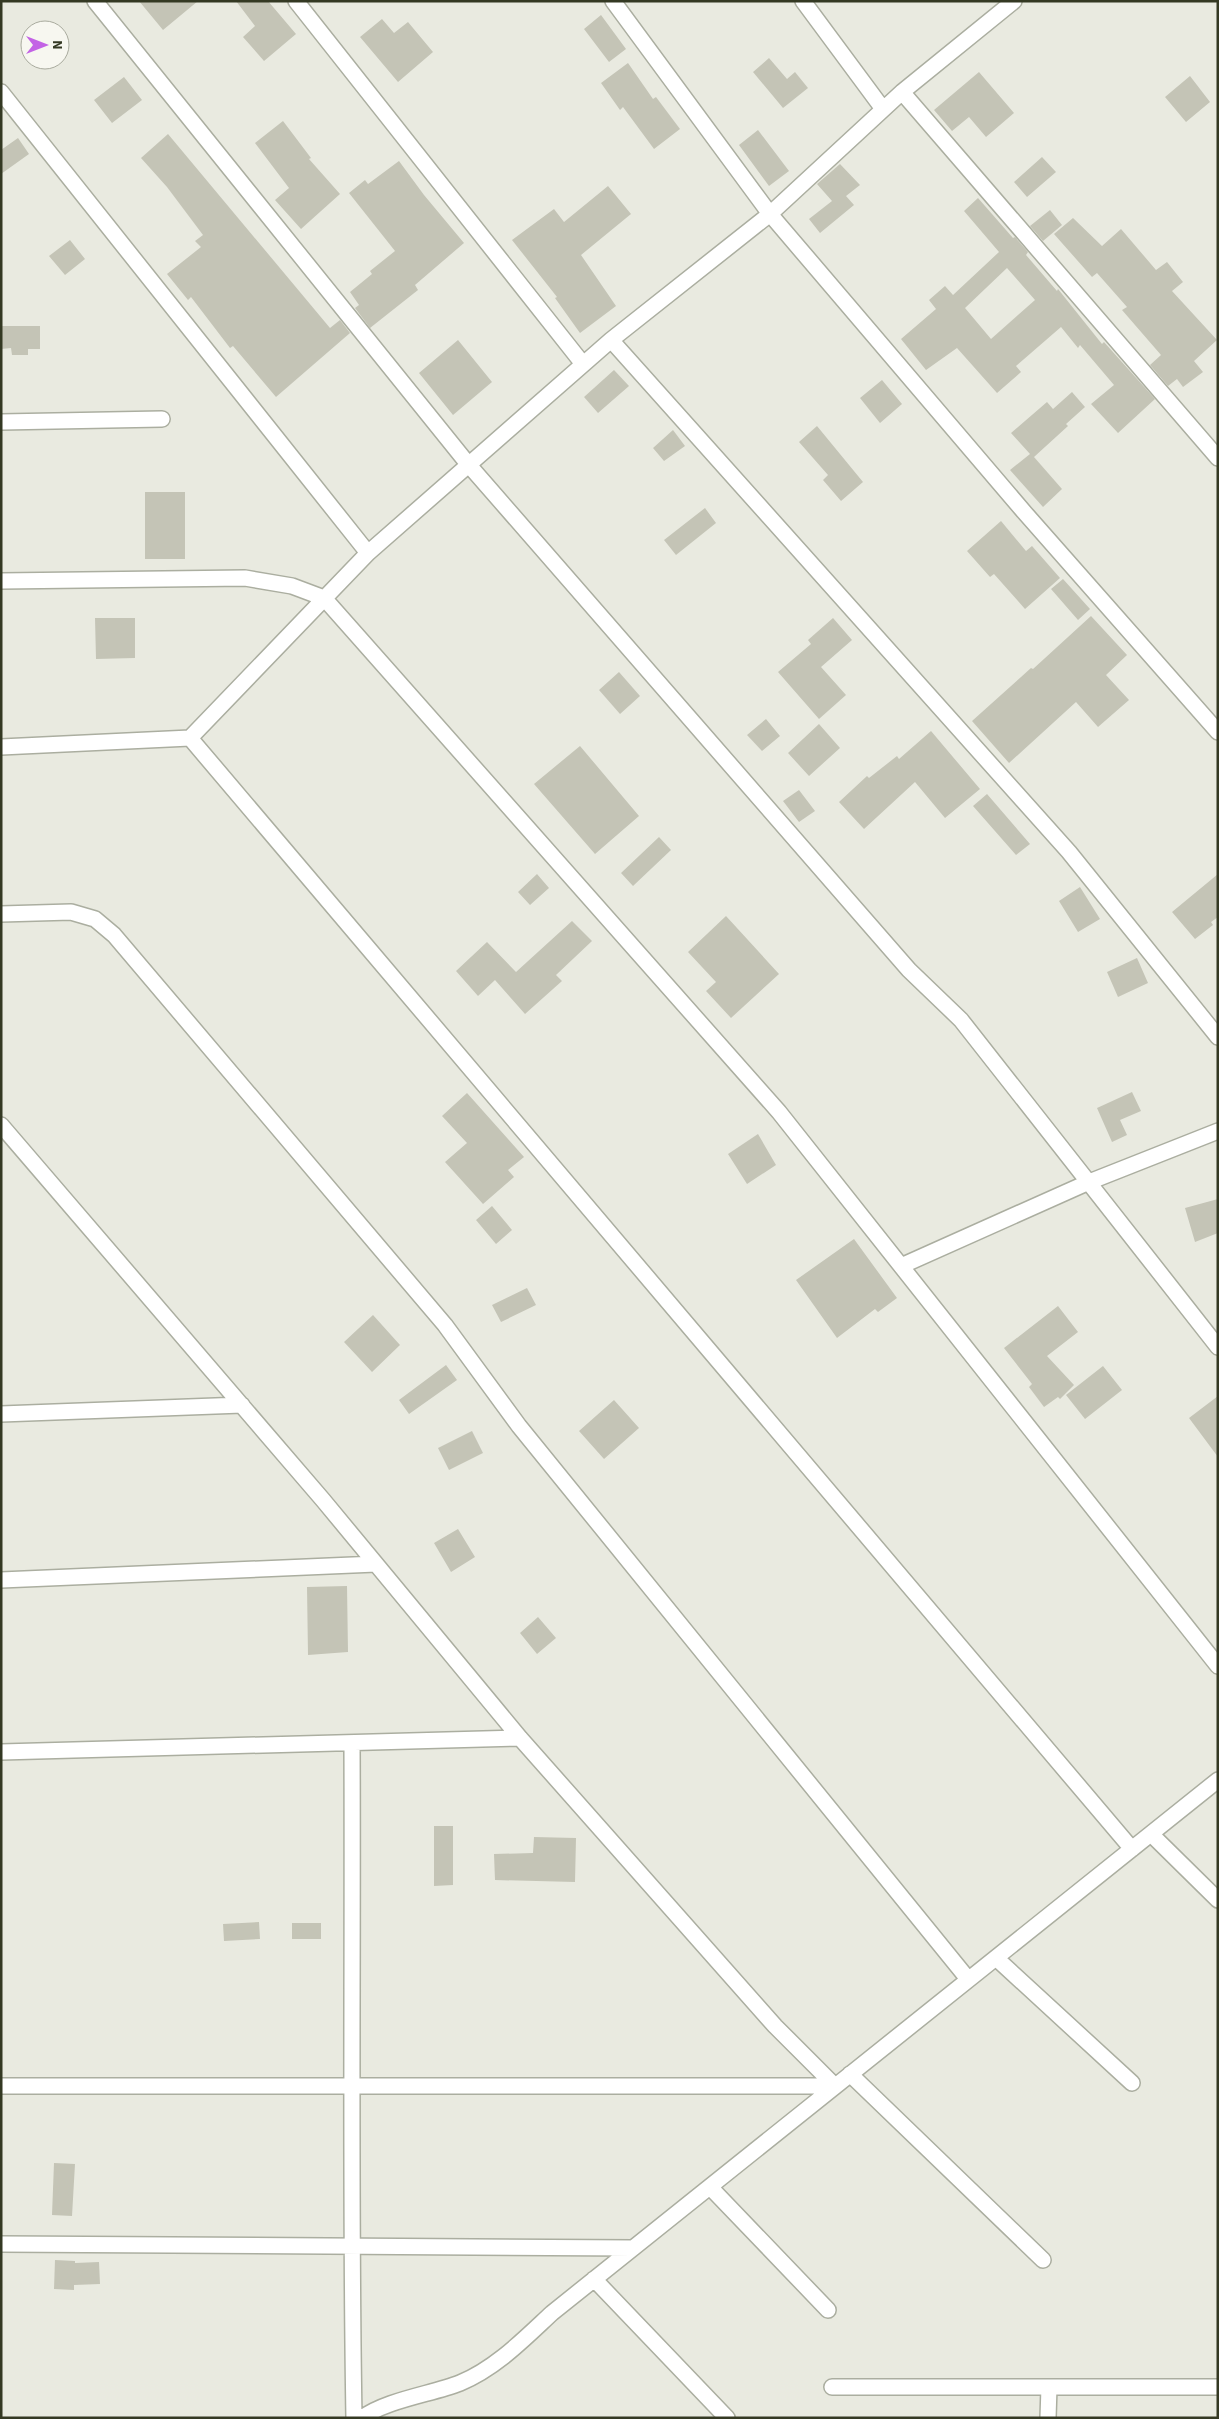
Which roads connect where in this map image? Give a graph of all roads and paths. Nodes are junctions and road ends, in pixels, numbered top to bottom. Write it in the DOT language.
graph roads {
  1 [pos="95,1"];
  2 [pos="296,1"];
  3 [pos="613,1"];
  4 [pos="803,1"];
  5 [pos="1014,1"];
  6 [pos="997,6"];
  7 [pos="1,92"];
  8 [pos="902,92"];
  9 [pos="883,109"];
  10 [pos="770,214"];
  11 [pos="611,340"];
  12 [pos="583,364"];
  13 [pos="162,419"];
  14 [pos="1,422"];
  15 [pos="1218,458"];
  16 [pos="468,464"];
  17 [pos="368,553"];
  18 [pos="1,581"];
  19 [pos="324,598"];
  20 [pos="1218,732"];
  21 [pos="190,738"];
  22 [pos="1,747"];
  23 [pos="1,914"];
  24 [pos="1218,1037"];
  25 [pos="1,1125"];
  26 [pos="1218,1131"];
  27 [pos="1088,1182"];
  28 [pos="900,1266"];
  29 [pos="1218,1347"];
  30 [pos="242,1406"];
  31 [pos="1,1414"];
  32 [pos="376,1564"];
  33 [pos="1,1580"];
  34 [pos="1218,1666"];
  35 [pos="520,1738"];
  36 [pos="352,1743"];
  37 [pos="1,1752"];
  38 [pos="1218,1780"];
  39 [pos="1151,1834"];
  40 [pos="1132,1848"];
  41 [pos="1218,1900"];
  42 [pos="996,1958"];
  43 [pos="968,1979"];
  44 [pos="850,2074"];
  45 [pos="1132,2083"];
  46 [pos="1,2086"];
  47 [pos="354,2086"];
  48 [pos="835,2086"];
  49 [pos="710,2186"];
  50 [pos="1,2244"];
  51 [pos="351,2246"];
  52 [pos="633,2248"];
  53 [pos="1043,2260"];
  54 [pos="594,2279"];
  55 [pos="828,2310"];
  56 [pos="832,2387"];
  57 [pos="1049,2387"];
  58 [pos="1218,2387"];
  59 [pos="354,2418"];
  60 [pos="362,2418"];
  61 [pos="726,2418"];
  62 [pos="1048,2418"];
  1 -- 16 [label="street"];
  2 -- 12 [label="street"];
  3 -- 10 [label="street"];
  4 -- 9 [label="street"];
  5 -- 6 [label="street"];
  6 -- 8 [label="street"];
  7 -- 17 [label="street"];
  8 -- 9 [label="street"];
  8 -- 15 [label="street"];
  9 -- 10 [label="street"];
  10 -- 11 [label="street"];
  10 -- 20 [label="street"];
  11 -- 12 [label="street"];
  11 -- 24 [label="street"];
  12 -- 16 [label="street"];
  13 -- 14 [label="street"];
  16 -- 17 [label="street"];
  16 -- 27 [label="street"];
  17 -- 19 [label="street"];
  18 -- 19 [label="street"];
  19 -- 21 [label="street"];
  19 -- 28 [label="street"];
  21 -- 22 [label="street"];
  21 -- 40 [label="street"];
  23 -- 43 [label="street"];
  25 -- 30 [label="street"];
  26 -- 27 [label="street"];
  27 -- 28 [label="street"];
  27 -- 29 [label="street"];
  28 -- 34 [label="street"];
  30 -- 31 [label="street"];
  30 -- 32 [label="street"];
  32 -- 33 [label="street"];
  32 -- 35 [label="street"];
  35 -- 36 [label="street"];
  35 -- 48 [label="street"];
  36 -- 37 [label="street"];
  36 -- 47 [label="street"];
  38 -- 39 [label="street"];
  39 -- 40 [label="street"];
  39 -- 41 [label="street"];
  40 -- 42 [label="street"];
  42 -- 43 [label="street"];
  42 -- 45 [label="street"];
  43 -- 44 [label="street"];
  44 -- 48 [label="street"];
  44 -- 53 [label="street"];
  46 -- 47 [label="street"];
  47 -- 48 [label="street"];
  47 -- 51 [label="street"];
  48 -- 49 [label="street"];
  49 -- 52 [label="street"];
  49 -- 55 [label="street"];
  50 -- 51 [label="street"];
  51 -- 52 [label="street"];
  51 -- 59 [label="street"];
  52 -- 54 [label="street"];
  54 -- 60 [label="street"];
  54 -- 61 [label="street"];
  56 -- 57 [label="street"];
  57 -- 58 [label="street"];
  57 -- 62 [label="street"];
}
